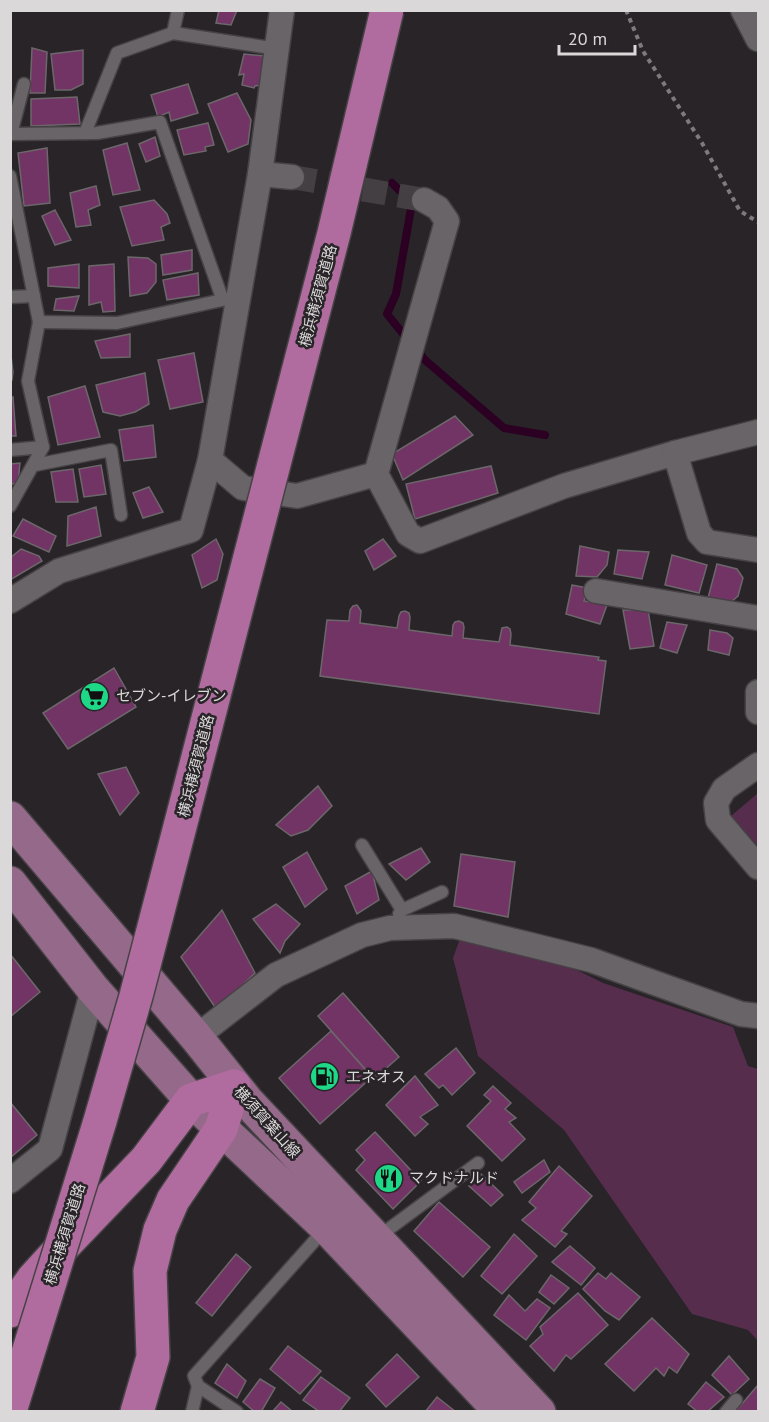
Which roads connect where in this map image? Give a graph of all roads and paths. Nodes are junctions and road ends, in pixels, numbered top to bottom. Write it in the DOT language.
graph roads {
  1 [pos="178,10"];
  2 [pos="282,10"];
  3 [pos="387,10"];
  4 [pos="401,10"];
  5 [pos="627,10"];
  6 [pos="743,10"];
  7 [pos="173,33"];
  8 [pos="759,39"];
  9 [pos="278,49"];
  10 [pos="24,84"];
  11 [pos="85,133"];
  12 [pos="10,134"];
  13 [pos="260,174"];
  14 [pos="10,176"];
  15 [pos="292,177"];
  16 [pos="424,200"];
  17 [pos="759,222"];
  18 [pos="34,296"];
  19 [pos="10,297"];
  20 [pos="229,299"];
  21 [pos="39,322"];
  22 [pos="759,432"];
  23 [pos="44,447"];
  24 [pos="10,450"];
  25 [pos="675,453"];
  26 [pos="210,460"];
  27 [pos="35,465"];
  28 [pos="376,474"];
  29 [pos="10,506"];
  30 [pos="122,515"];
  31 [pos="758,550"];
  32 [pos="596,591"];
  33 [pos="10,601"];
  34 [pos="759,618"];
  35 [pos="759,692"];
  36 [pos="759,712"];
  37 [pos="759,765"];
  38 [pos="10,818"];
  39 [pos="362,845"];
  40 [pos="759,867"];
  41 [pos="10,883"];
  42 [pos="442,892"];
  43 [pos="396,919"];
  44 [pos="93,989"];
  45 [pos="759,1016"];
  46 [pos="196,1036"];
  47 [pos="234,1086"];
  48 [pos="191,1100"];
  49 [pos="221,1129"];
  50 [pos="478,1163"];
  51 [pos="10,1181"];
  52 [pos="326,1227"];
  53 [pos="377,1238"];
  54 [pos="10,1311"];
  55 [pos="198,1386"];
  56 [pos="736,1400"];
  57 [pos="10,1411"];
  58 [pos="27,1412"];
  59 [pos="137,1412"];
  60 [pos="192,1412"];
  61 [pos="237,1412"];
  62 [pos="501,1412"];
  63 [pos="539,1412"];
  64 [pos="726,1412"];
  1 -- 7 [label="lane"];
  2 -- 9 [label="street"];
  3 -- 57 [label="highway, 横浜横須賀道路, bridge"];
  4 -- 58 [label="highway, 横浜横須賀道路"];
  5 -- 17 [label="path"];
  6 -- 8 [label="street"];
  7 -- 9 [label="lane"];
  7 -- 11 [label="lane"];
  9 -- 13 [label="street"];
  10 -- 12 [label="lane"];
  11 -- 12 [label="lane"];
  11 -- 20 [label="lane"];
  13 -- 15 [label="street"];
  13 -- 20 [label="street"];
  14 -- 18 [label="lane"];
  16 -- 28 [label="street"];
  18 -- 19 [label="lane"];
  18 -- 21 [label="lane"];
  20 -- 21 [label="lane"];
  20 -- 26 [label="street"];
  21 -- 23 [label="lane"];
  22 -- 25 [label="street"];
  23 -- 24 [label="lane"];
  23 -- 27 [label="lane"];
  25 -- 28 [label="street"];
  25 -- 31 [label="street"];
  26 -- 28 [label="street"];
  26 -- 33 [label="street"];
  27 -- 29 [label="lane"];
  27 -- 30 [label="lane"];
  32 -- 34 [label="street"];
  35 -- 36 [label="street"];
  37 -- 40 [label="street"];
  38 -- 46 [label="main road, 横須賀葉山線"];
  39 -- 43 [label="lane"];
  41 -- 44 [label="main road"];
  42 -- 43 [label="lane"];
  43 -- 45 [label="street"];
  43 -- 46 [label="street"];
  44 -- 48 [label="main road"];
  44 -- 51 [label="street"];
  46 -- 47 [label="main road, 横須賀葉山線"];
  47 -- 48 [label="highway"];
  47 -- 49 [label="highway"];
  47 -- 53 [label="main road, 横須賀葉山線"];
  48 -- 49 [label="main road"];
  48 -- 54 [label="highway"];
  49 -- 52 [label="main road"];
  49 -- 59 [label="highway"];
  50 -- 53 [label="lane"];
  52 -- 55 [label="lane"];
  52 -- 62 [label="main road"];
  53 -- 63 [label="main road, 横須賀葉山線"];
  55 -- 60 [label="lane"];
  55 -- 61 [label="lane"];
  56 -- 64 [label="lane"];
}
